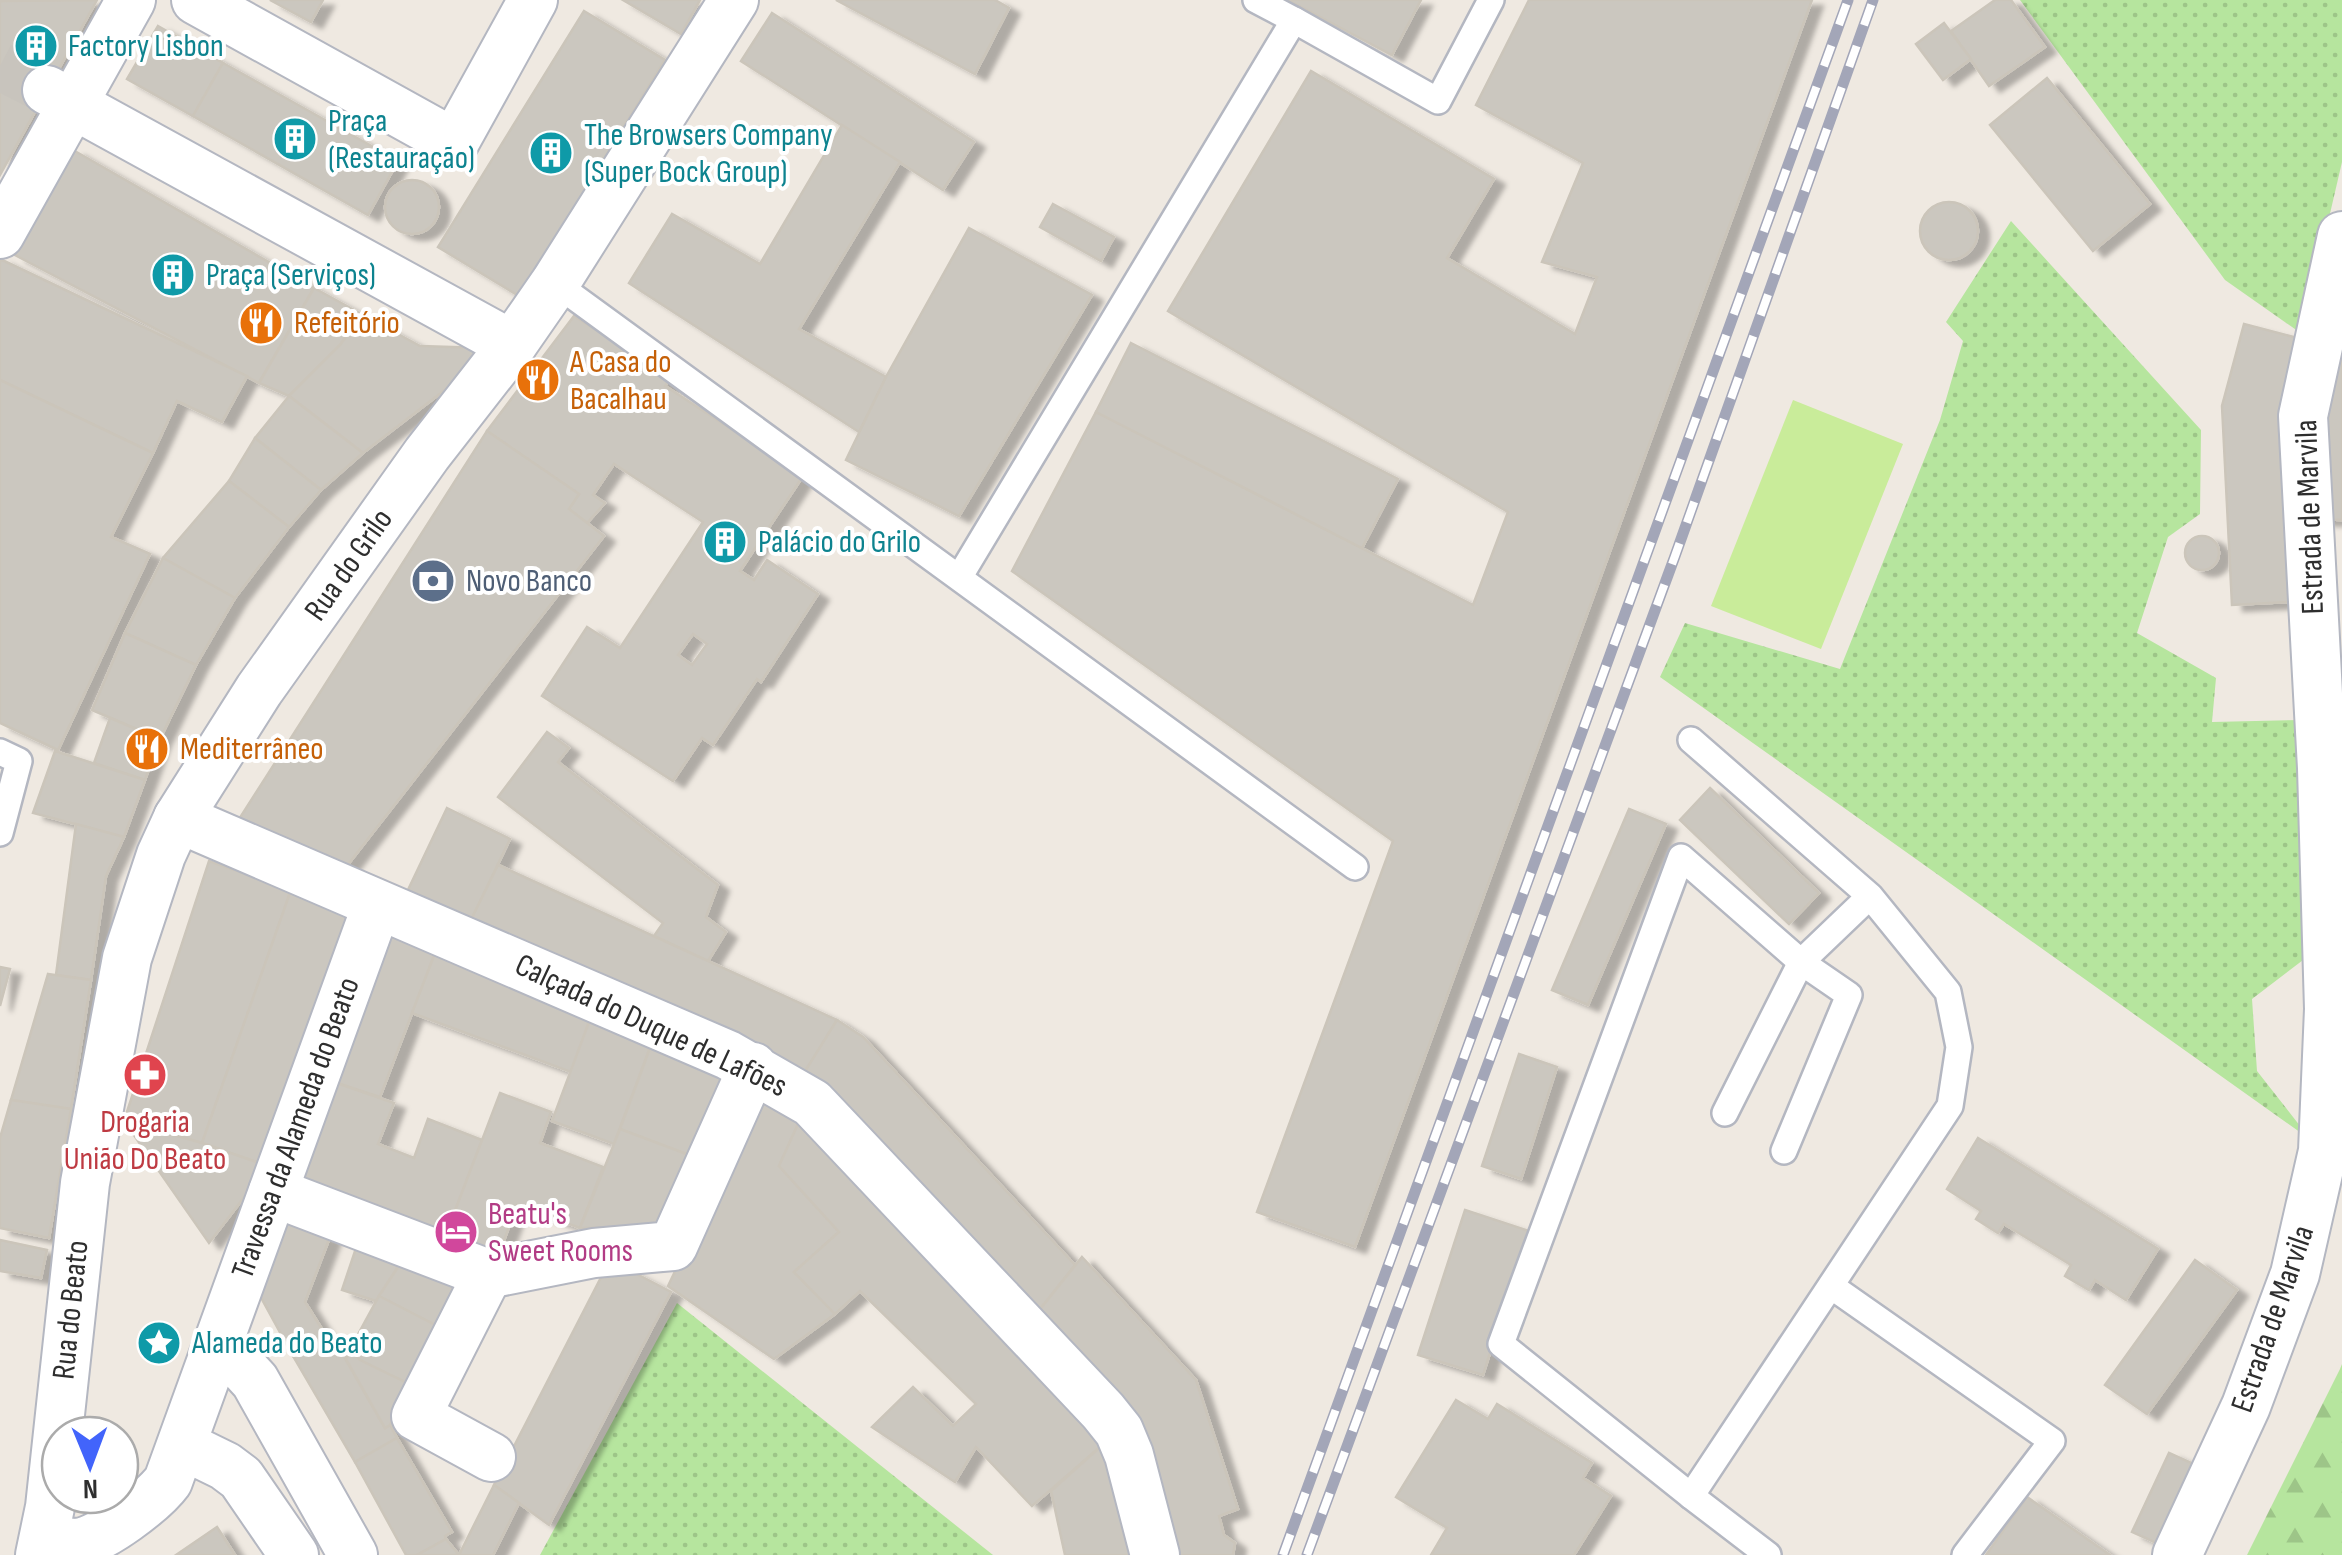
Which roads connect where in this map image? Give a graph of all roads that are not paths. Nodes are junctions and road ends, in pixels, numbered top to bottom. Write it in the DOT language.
graph roads {
  1 [pos="131,0"];
  2 [pos="196,0"];
  3 [pos="532,0"];
  4 [pos="734,0"];
  5 [pos="1256,0"];
  6 [pos="1491,0"];
  7 [pos="1294,20"];
  8 [pos="60,96"];
  9 [pos="0,234"];
  10 [pos="2342,236"];
  11 [pos="555,283"];
  12 [pos="512,345"];
  13 [pos="2326,556"];
  14 [pos="960,576"];
  15 [pos="1691,740"];
  16 [pos="0,752"];
  17 [pos="178,818"];
  18 [pos="0,833"];
  19 [pos="1356,867"];
  20 [pos="1870,896"];
  21 [pos="376,905"];
  22 [pos="1801,962"];
  23 [pos="753,1067"];
  24 [pos="1725,1113"];
  25 [pos="1784,1151"];
  26 [pos="84,1183"];
  27 [pos="273,1192"];
  28 [pos="488,1274"];
  29 [pos="1831,1286"];
  30 [pos="217,1352"];
  31 [pos="182,1445"];
  32 [pos="491,1457"];
  33 [pos="1691,1496"];
  34 [pos="43,1546"];
  35 [pos="294,1555"];
  36 [pos="353,1555"];
  37 [pos="1155,1555"];
  38 [pos="1768,1555"];
  39 [pos="1965,1555"];
  40 [pos="2177,1555"];
  1 -- 8 [label="street"];
  2 -- 3 [label="street"];
  4 -- 11 [label="street, Rua do Grilo"];
  5 -- 7 [label="lane"];
  6 -- 7 [label="lane"];
  7 -- 14 [label="lane"];
  8 -- 9 [label="street"];
  8 -- 12 [label="street"];
  10 -- 13 [label="street, Estrada de Marvila"];
  11 -- 12 [label="street, Rua do Grilo"];
  11 -- 14 [label="lane"];
  12 -- 17 [label="street, Rua do Grilo"];
  13 -- 40 [label="street, Estrada de Marvila"];
  14 -- 19 [label="lane"];
  15 -- 20 [label="lane"];
  16 -- 18 [label="lane"];
  17 -- 21 [label="street, Calçada do Duque de Lafões"];
  17 -- 26 [label="street, Rua do Grilo"];
  20 -- 22 [label="lane"];
  20 -- 29 [label="lane"];
  21 -- 23 [label="street, Calçada do Duque de Lafões"];
  21 -- 27 [label="street, Travessa da Alameda do Beato"];
  22 -- 24 [label="lane"];
  22 -- 25 [label="lane"];
  22 -- 33 [label="lane"];
  23 -- 28 [label="street"];
  23 -- 37 [label="street, Calçada do Duque de Lafões"];
  26 -- 34 [label="street, Rua do Beato"];
  27 -- 28 [label="street"];
  27 -- 30 [label="street, Travessa da Alameda do Beato"];
  28 -- 32 [label="street"];
  29 -- 33 [label="lane"];
  29 -- 39 [label="lane"];
  30 -- 31 [label="street"];
  30 -- 36 [label="street"];
  31 -- 34 [label="street"];
  31 -- 35 [label="street"];
  33 -- 38 [label="lane"];
}
